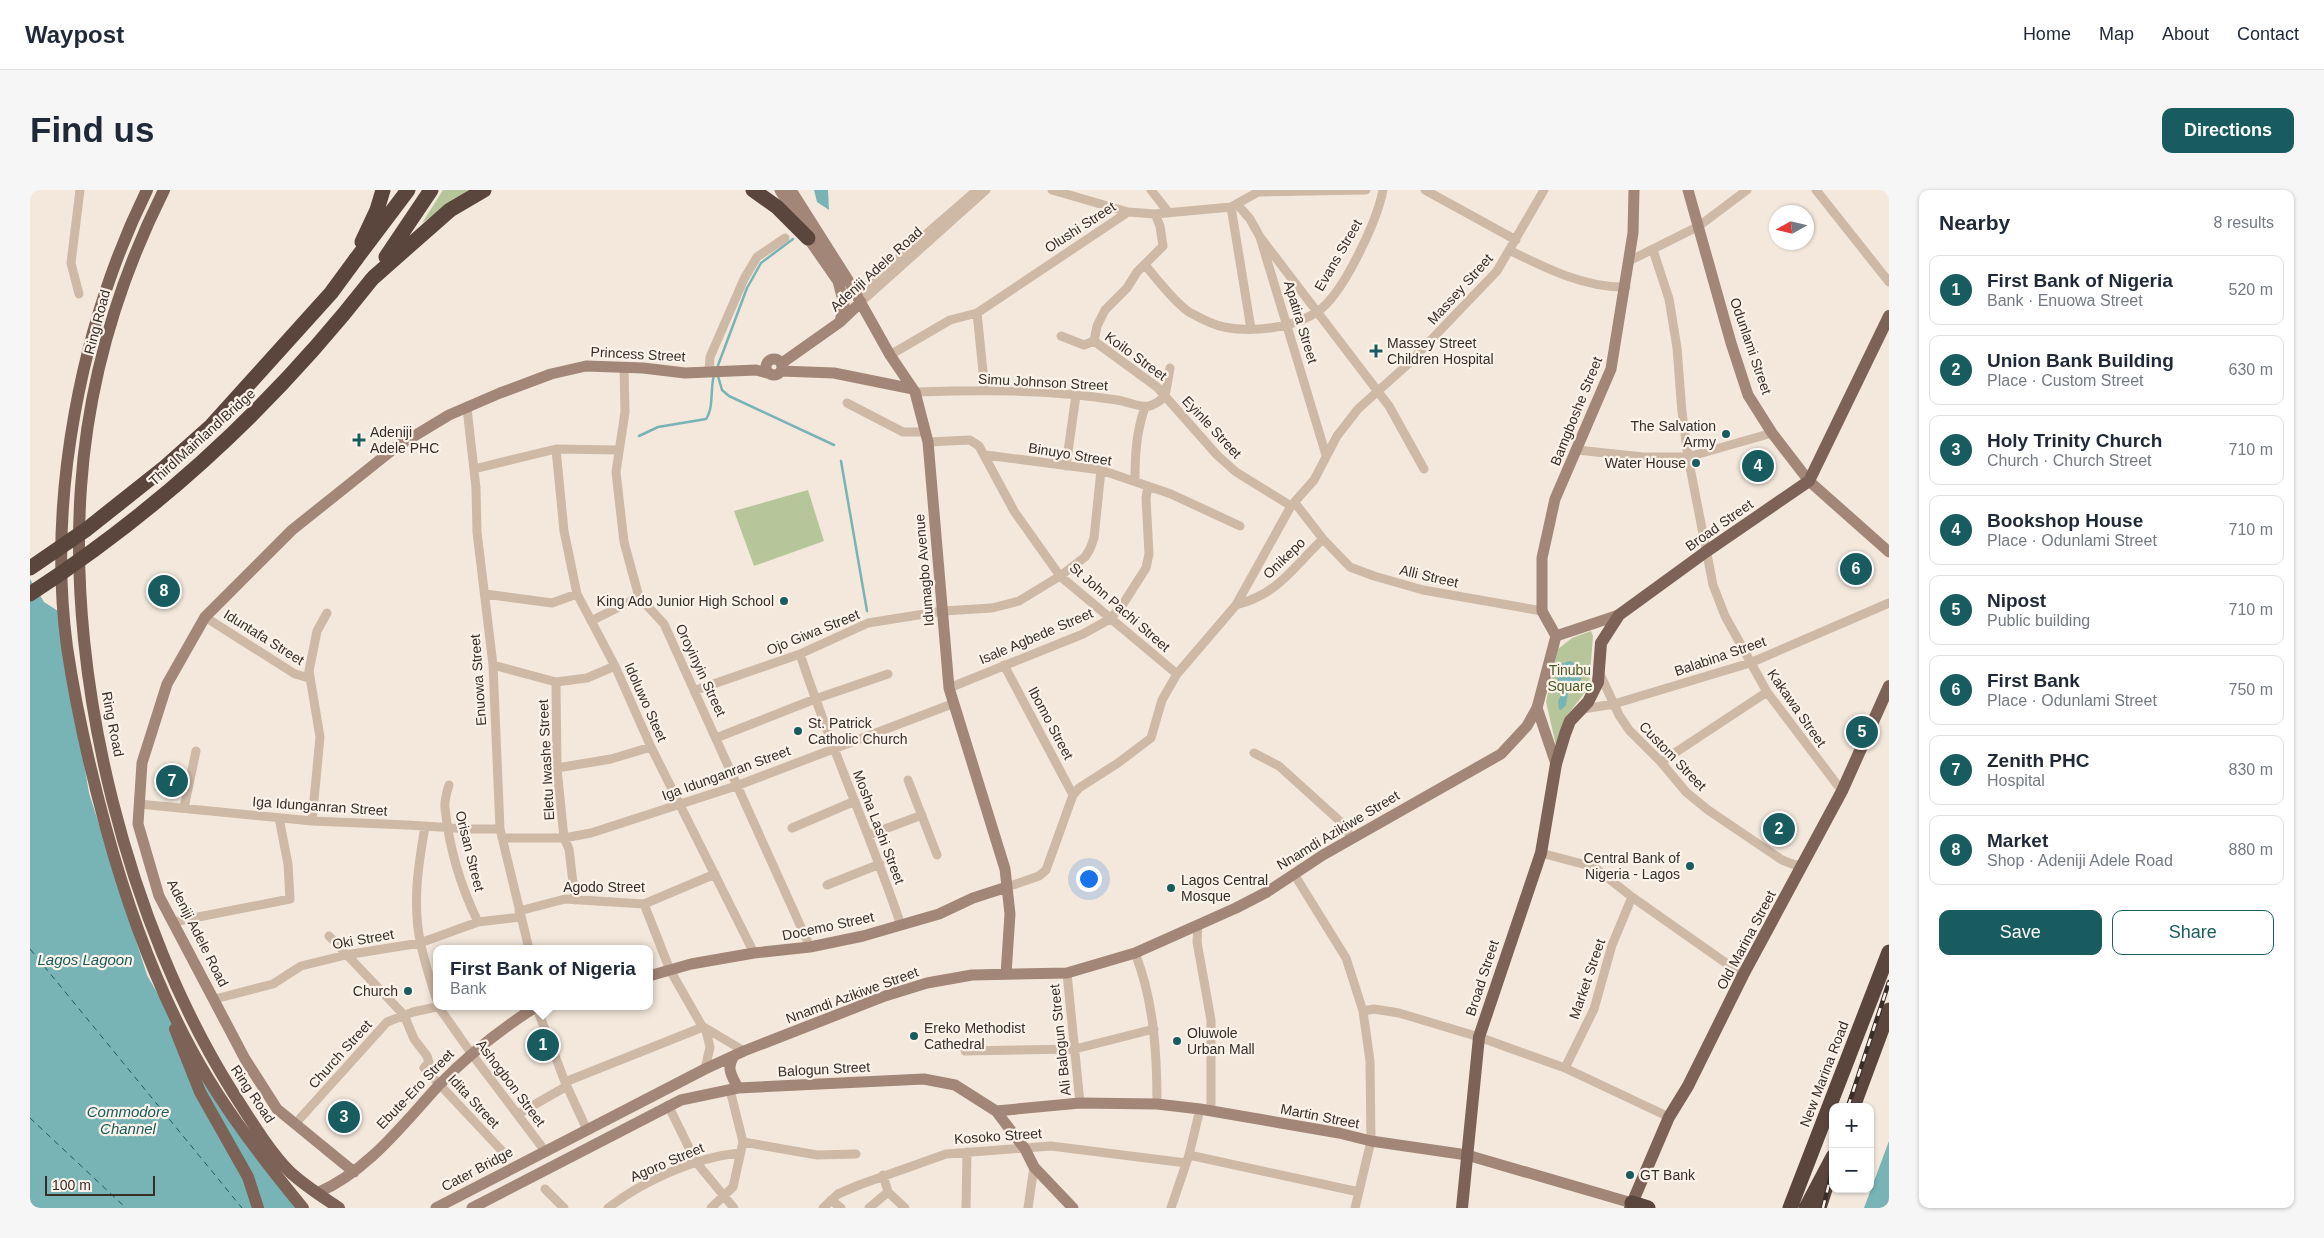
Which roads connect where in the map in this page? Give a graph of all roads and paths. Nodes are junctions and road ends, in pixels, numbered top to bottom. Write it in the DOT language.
graph roads {
  1 [pos="80,190"];
  2 [pos="147,190"];
  3 [pos="164,190"];
  4 [pos="383,190"];
  5 [pos="408,190"];
  6 [pos="431,190"];
  7 [pos="484,190"];
  8 [pos="754,190"];
  9 [pos="976,190"];
  10 [pos="986,190"];
  11 [pos="1052,190"];
  12 [pos="1151,190"];
  13 [pos="1366,190"];
  14 [pos="1383,190"];
  15 [pos="1425,190"];
  16 [pos="1544,190"];
  17 [pos="1634,190"];
  18 [pos="1688,190"];
  19 [pos="1747,190"];
  20 [pos="1816,190"];
  21 [pos="1258,191"];
  22 [pos="1285,191"];
  23 [pos="786,193"];
  24 [pos="1234,205"];
  25 [pos="1128,212"];
  26 [pos="1155,214"];
  27 [pos="1169,214"];
  28 [pos="1699,226"];
  29 [pos="1260,237"];
  30 [pos="785,238"];
  31 [pos="808,238"];
  32 [pos="1516,240"];
  33 [pos="1509,250"];
  34 [pos="1653,250"];
  35 [pos="356,259"];
  36 [pos="1629,261"];
  37 [pos="1145,264"];
  38 [pos="373,278"];
  39 [pos="1889,282"];
  40 [pos="1626,287"];
  41 [pos="79,294"];
  42 [pos="859,299"];
  43 [pos="977,312"];
  44 [pos="1317,312"];
  45 [pos="1889,316"];
  46 [pos="840,322"];
  47 [pos="1286,324"];
  48 [pos="1251,329"];
  49 [pos="1061,336"];
  50 [pos="1094,341"];
  51 [pos="890,356"];
  52 [pos="624,367"];
  53 [pos="775,368"];
  54 [pos="1170,368"];
  55 [pos="709,371"];
  56 [pos="914,390"];
  57 [pos="985,391"];
  58 [pos="1377,391"];
  59 [pos="1076,395"];
  60 [pos="1165,396"];
  61 [pos="847,403"];
  62 [pos="1145,407"];
  63 [pos="467,408"];
  64 [pos="1772,433"];
  65 [pos="926,437"];
  66 [pos="556,449"];
  67 [pos="619,450"];
  68 [pos="1578,450"];
  69 [pos="986,455"];
  70 [pos="1326,455"];
  71 [pos="1688,458"];
  72 [pos="1066,466"];
  73 [pos="474,469"];
  74 [pos="1424,469"];
  75 [pos="1101,470"];
  76 [pos="1135,481"];
  77 [pos="1809,482"];
  78 [pos="1148,486"];
  79 [pos="1293,505"];
  80 [pos="1240,526"];
  81 [pos="1323,539"];
  82 [pos="1707,551"];
  83 [pos="1889,552"];
  84 [pos="30,568"];
  85 [pos="1060,576"];
  86 [pos="30,594"];
  87 [pos="485,594"];
  88 [pos="577,594"];
  89 [pos="639,597"];
  90 [pos="1889,602"];
  91 [pos="1236,605"];
  92 [pos="943,611"];
  93 [pos="1542,611"];
  94 [pos="327,613"];
  95 [pos="1620,615"];
  96 [pos="205,617"];
  97 [pos="1110,619"];
  98 [pos="591,621"];
  99 [pos="1556,636"];
  100 [pos="800,654"];
  101 [pos="1750,663"];
  102 [pos="493,665"];
  103 [pos="1004,665"];
  104 [pos="615,666"];
  105 [pos="1599,672"];
  106 [pos="888,674"];
  107 [pos="1177,674"];
  108 [pos="309,678"];
  109 [pos="556,682"];
  110 [pos="1889,686"];
  111 [pos="949,688"];
  112 [pos="696,690"];
  113 [pos="1768,692"];
  114 [pos="815,699"];
  115 [pos="952,704"];
  116 [pos="1614,704"];
  117 [pos="1537,708"];
  118 [pos="1583,709"];
  119 [pos="716,738"];
  120 [pos="651,748"];
  121 [pos="834,748"];
  122 [pos="196,751"];
  123 [pos="1254,753"];
  124 [pos="1661,762"];
  125 [pos="1556,764"];
  126 [pos="557,768"];
  127 [pos="908,780"];
  128 [pos="449,785"];
  129 [pos="736,786"];
  130 [pos="1842,791"];
  131 [pos="1073,795"];
  132 [pos="855,801"];
  133 [pos="139,804"];
  134 [pos="680,806"];
  135 [pos="184,808"];
  136 [pos="922,816"];
  137 [pos="279,818"];
  138 [pos="312,821"];
  139 [pos="425,827"];
  140 [pos="449,828"];
  141 [pos="500,828"];
  142 [pos="792,828"];
  143 [pos="869,835"];
  144 [pos="502,838"];
  145 [pos="564,838"];
  146 [pos="1352,839"];
  147 [pos="1540,853"];
  148 [pos="937,855"];
  149 [pos="880,864"];
  150 [pos="1803,864"];
  151 [pos="715,874"];
  152 [pos="1294,874"];
  153 [pos="826,885"];
  154 [pos="1007,887"];
  155 [pos="1632,897"];
  156 [pos="575,900"];
  157 [pos="644,904"];
  158 [pos="520,914"];
  159 [pos="173,922"];
  160 [pos="478,922"];
  161 [pos="901,925"];
  162 [pos="1198,925"];
  163 [pos="330,936"];
  164 [pos="420,944"];
  165 [pos="528,945"];
  166 [pos="810,947"];
  167 [pos="1889,952"];
  168 [pos="754,953"];
  169 [pos="1135,953"];
  170 [pos="346,955"];
  171 [pos="670,970"];
  172 [pos="1067,973"];
  173 [pos="1006,974"];
  174 [pos="653,975"];
  175 [pos="1743,975"];
  176 [pos="433,986"];
  177 [pos="163,994"];
  178 [pos="214,999"];
  179 [pos="433,1007"];
  180 [pos="442,1010"];
  181 [pos="530,1010"];
  182 [pos="538,1010"];
  183 [pos="1889,1010"];
  184 [pos="1363,1011"];
  185 [pos="404,1015"];
  186 [pos="705,1029"];
  187 [pos="1154,1029"];
  188 [pos="1479,1036"];
  189 [pos="1075,1049"];
  190 [pos="965,1051"];
  191 [pos="471,1053"];
  192 [pos="739,1053"];
  193 [pos="1565,1068"];
  194 [pos="705,1069"];
  195 [pos="566,1084"];
  196 [pos="440,1085"];
  197 [pos="734,1089"];
  198 [pos="1854,1103"];
  199 [pos="1080,1104"];
  200 [pos="1157,1104"];
  201 [pos="668,1105"];
  202 [pos="1205,1110"];
  203 [pos="996,1111"];
  204 [pos="518,1114"];
  205 [pos="1669,1117"];
  206 [pos="295,1124"];
  207 [pos="587,1130"];
  208 [pos="1371,1141"];
  209 [pos="743,1142"];
  210 [pos="1025,1149"];
  211 [pos="545,1151"];
  212 [pos="967,1152"];
  213 [pos="504,1153"];
  214 [pos="740,1153"];
  215 [pos="856,1154"];
  216 [pos="1467,1155"];
  217 [pos="532,1157"];
  218 [pos="1188,1159"];
  219 [pos="696,1162"];
  220 [pos="1829,1165"];
  221 [pos="1034,1167"];
  222 [pos="354,1172"];
  223 [pos="884,1175"];
  224 [pos="1829,1177"];
  225 [pos="545,1189"];
  226 [pos="317,1192"];
  227 [pos="888,1192"];
  228 [pos="1359,1192"];
  229 [pos="723,1197"];
  230 [pos="831,1200"];
  231 [pos="1631,1206"];
  232 [pos="1030,1207"];
  233 [pos="258,1208"];
  234 [pos="303,1208"];
  235 [pos="339,1208"];
  236 [pos="436,1208"];
  237 [pos="472,1208"];
  238 [pos="564,1208"];
  239 [pos="608,1208"];
  240 [pos="711,1208"];
  241 [pos="734,1208"];
  242 [pos="823,1208"];
  243 [pos="841,1208"];
  244 [pos="869,1208"];
  245 [pos="905,1208"];
  246 [pos="966,1208"];
  247 [pos="1073,1208"];
  248 [pos="1170,1208"];
  249 [pos="1355,1208"];
  250 [pos="1462,1208"];
  251 [pos="1648,1208"];
  252 [pos="1790,1208"];
  253 [pos="1806,1208"];
  254 [pos="1819,1208"];
  1 -- 41 [label="street"];
  2 -- 177 [label="main road, Ring Road"];
  3 -- 226 [label="main road, Ring Road"];
  4 -- 35 [label="highway"];
  5 -- 35 [label="highway"];
  6 -- 38 [label="highway"];
  7 -- 38 [label="highway"];
  8 -- 31 [label="highway"];
  9 -- 42 [label="street, Adeniji Adele Road"];
  10 -- 42 [label="street, Adeniji Adele Road"];
  11 -- 25 [label="street"];
  12 -- 27 [label="street"];
  13 -- 22 [label="street, Olushi Street"];
  14 -- 44 [label="street, Evans Street"];
  15 -- 32 [label="street"];
  16 -- 32 [label="street, Massey Street"];
  17 -- 36 [label="main road, Bamgboshe Street"];
  18 -- 28 [label="main road, Odunlami Street"];
  19 -- 28 [label="street"];
  20 -- 39 [label="street"];
  21 -- 22 [label="street, Olushi Street"];
  21 -- 24 [label="street, Olushi Street"];
  23 -- 31 [label="main road, Idumagbo Avenue"];
  23 -- 42 [label="main road, Idumagbo Avenue"];
  24 -- 27 [label="street, Olushi Street"];
  24 -- 29 [label="street, Apatira Street"];
  24 -- 48 [label="street"];
  25 -- 26 [label="street, Olushi Street"];
  25 -- 43 [label="street, Olushi Street"];
  26 -- 27 [label="street, Olushi Street"];
  26 -- 37 [label="street"];
  28 -- 34 [label="street"];
  28 -- 64 [label="main road, Odunlami Street"];
  29 -- 44 [label="street"];
  29 -- 47 [label="street, Apatira Street"];
  30 -- 55 [label="street"];
  31 -- 46 [label="main road, Idumagbo Avenue"];
  32 -- 33 [label="street, Massey Street"];
  33 -- 40 [label="street"];
  33 -- 58 [label="street, Massey Street"];
  34 -- 36 [label="street"];
  34 -- 71 [label="street, Kakawa Street"];
  35 -- 84 [label="highway, Third Mainland Bridge, bridge"];
  36 -- 40 [label="main road, Bamgboshe Street"];
  37 -- 48 [label="street, Evans Street"];
  37 -- 50 [label="street"];
  38 -- 86 [label="highway, Third Mainland Bridge, bridge"];
  40 -- 68 [label="main road, Bamgboshe Street"];
  42 -- 46 [label="main road, Adeniji Adele Road"];
  42 -- 51 [label="main road, Idumagbo Avenue"];
  43 -- 51 [label="street, Olushi Street"];
  43 -- 57 [label="street"];
  44 -- 47 [label="street, Evans Street"];
  44 -- 58 [label="street"];
  45 -- 77 [label="main road"];
  46 -- 53 [label="main road, Adeniji Adele Road"];
  47 -- 48 [label="street, Evans Street"];
  47 -- 70 [label="street, Apatira Street"];
  49 -- 50 [label="street, Koilo Street"];
  50 -- 60 [label="street, Koilo Street"];
  51 -- 56 [label="main road, Idumagbo Avenue"];
  52 -- 55 [label="main road, Princess Street"];
  52 -- 63 [label="main road, Princess Street"];
  52 -- 67 [label="street, Oroyinyin Street"];
  53 -- 55 [label="main road, Princess Street"];
  53 -- 56 [label="main road"];
  54 -- 60 [label="street"];
  56 -- 57 [label="street, Simu Johnson Street"];
  56 -- 65 [label="main road, Idumagbo Avenue"];
  57 -- 59 [label="street, Simu Johnson Street"];
  58 -- 70 [label="street, Massey Street"];
  58 -- 74 [label="street"];
  59 -- 62 [label="street, Simu Johnson Street"];
  59 -- 72 [label="street"];
  60 -- 62 [label="street"];
  60 -- 79 [label="street, Eyinle Street"];
  61 -- 65 [label="street"];
  62 -- 76 [label="street"];
  63 -- 73 [label="street, Enuowa Street"];
  63 -- 96 [label="main road, Adeniji Adele Road"];
  64 -- 71 [label="street"];
  64 -- 77 [label="main road, Odunlami Street"];
  65 -- 69 [label="street"];
  65 -- 92 [label="main road, Idumagbo Avenue"];
  66 -- 67 [label="street"];
  66 -- 73 [label="street"];
  66 -- 88 [label="street, Idoluwo Steet"];
  67 -- 89 [label="street, Oroyinyin Street"];
  68 -- 71 [label="street"];
  68 -- 93 [label="main road, Bamgboshe Street"];
  69 -- 72 [label="street, Binuyo Street"];
  69 -- 85 [label="street, St John Pachi Street"];
  70 -- 79 [label="street, Massey Street"];
  71 -- 82 [label="street, Kakawa Street"];
  72 -- 75 [label="street, Binuyo Street"];
  73 -- 87 [label="street, Enuowa Street"];
  75 -- 76 [label="street, Binuyo Street"];
  75 -- 85 [label="street, Ojo Giwa Street"];
  76 -- 78 [label="street, Binuyo Street"];
  77 -- 82 [label="main road, Broad Street"];
  77 -- 83 [label="main road, Odunlami Street"];
  78 -- 80 [label="street, Binuyo Street"];
  78 -- 97 [label="street, Isale Agbede Street"];
  79 -- 81 [label="street, Alli Street"];
  79 -- 91 [label="street, Massey Street"];
  81 -- 91 [label="street, Onikepo"];
  81 -- 93 [label="street, Alli Street"];
  82 -- 95 [label="main road, Broad Street"];
  82 -- 101 [label="street, Kakawa Street"];
  85 -- 92 [label="street, Ojo Giwa Street"];
  85 -- 97 [label="street, St John Pachi Street"];
  87 -- 88 [label="street"];
  87 -- 102 [label="street, Enuowa Street"];
  88 -- 98 [label="street, Idoluwo Steet"];
  89 -- 98 [label="street"];
  89 -- 112 [label="street, Oroyinyin Street"];
  90 -- 101 [label="street, Balabina Street"];
  91 -- 107 [label="street, Massey Street"];
  92 -- 100 [label="street, Ojo Giwa Street"];
  92 -- 111 [label="main road, Idumagbo Avenue"];
  93 -- 99 [label="main road"];
  94 -- 108 [label="street"];
  95 -- 99 [label="main road, Broad Street"];
  95 -- 105 [label="main road, Broad Street"];
  96 -- 108 [label="street, Iduntafa Street"];
  96 -- 133 [label="main road, Adeniji Adele Road"];
  97 -- 103 [label="street, Isale Agbede Street"];
  97 -- 107 [label="street, St John Pachi Street"];
  98 -- 104 [label="street, Idoluwo Steet"];
  99 -- 117 [label="main road, Nnamdi Azikiwe Street"];
  100 -- 112 [label="street, Ojo Giwa Street"];
  100 -- 114 [label="street, Mosha Lashi Street"];
  101 -- 113 [label="street, Kakawa Street"];
  101 -- 116 [label="street, Balabina Street"];
  102 -- 109 [label="street"];
  102 -- 141 [label="street, Enuowa Street"];
  103 -- 111 [label="street, Isale Agbede Street"];
  103 -- 131 [label="street, Ibomo Street"];
  104 -- 109 [label="street"];
  104 -- 120 [label="street, Idoluwo Steet"];
  105 -- 116 [label="street, Custom Street"];
  105 -- 118 [label="main road, Broad Street"];
  106 -- 114 [label="street"];
  107 -- 131 [label="street, Massey Street"];
  108 -- 138 [label="street"];
  109 -- 126 [label="street, Eletu Iwashe Street"];
  110 -- 130 [label="main road, Old Marina Street"];
  111 -- 115 [label="main road, Idumagbo Avenue"];
  112 -- 119 [label="street, Oroyinyin Street"];
  113 -- 124 [label="street"];
  113 -- 130 [label="street, Kakawa Street"];
  114 -- 119 [label="street"];
  114 -- 121 [label="street, Mosha Lashi Street"];
  115 -- 121 [label="street, Iga Idunganran Street"];
  115 -- 154 [label="main road, Idumagbo Avenue"];
  116 -- 118 [label="street, Balabina Street"];
  116 -- 124 [label="street, Custom Street"];
  117 -- 125 [label="main road, Broad Street"];
  117 -- 146 [label="main road, Nnamdi Azikiwe Street"];
  118 -- 125 [label="main road, Broad Street"];
  119 -- 129 [label="street, Oroyinyin Street"];
  120 -- 126 [label="street"];
  120 -- 134 [label="street, Idoluwo Steet"];
  121 -- 129 [label="street, Iga Idunganran Street"];
  121 -- 132 [label="street, Mosha Lashi Street"];
  122 -- 135 [label="street"];
  123 -- 146 [label="street"];
  124 -- 150 [label="street, Custom Street"];
  125 -- 147 [label="main road, Broad Street"];
  126 -- 145 [label="street, Eletu Iwashe Street"];
  127 -- 136 [label="street"];
  128 -- 140 [label="street, Orisan Street"];
  129 -- 134 [label="street, Iga Idunganran Street"];
  129 -- 166 [label="street, Oroyinyin Street"];
  130 -- 150 [label="main road, Old Marina Street"];
  131 -- 154 [label="street"];
  132 -- 142 [label="street"];
  132 -- 143 [label="street, Mosha Lashi Street"];
  133 -- 135 [label="street, Iga Idunganran Street"];
  133 -- 159 [label="main road, Adeniji Adele Road"];
  134 -- 145 [label="street, Iga Idunganran Street"];
  134 -- 151 [label="street, Idoluwo Steet"];
  135 -- 137 [label="street, Iga Idunganran Street"];
  136 -- 143 [label="street"];
  136 -- 148 [label="street"];
  137 -- 138 [label="street, Iga Idunganran Street"];
  137 -- 159 [label="street"];
  138 -- 139 [label="street, Iga Idunganran Street"];
  139 -- 140 [label="street, Iga Idunganran Street"];
  139 -- 164 [label="street, Ashogbon Street"];
  140 -- 141 [label="street, Iga Idunganran Street"];
  140 -- 160 [label="street, Orisan Street"];
  141 -- 144 [label="street, Enuowa Street"];
  143 -- 149 [label="street, Mosha Lashi Street"];
  144 -- 145 [label="street, Iga Idunganran Street"];
  144 -- 158 [label="street, Enuowa Street"];
  145 -- 156 [label="street, Eletu Iwashe Street"];
  146 -- 152 [label="main road, Nnamdi Azikiwe Street"];
  147 -- 155 [label="street"];
  147 -- 188 [label="main road, Broad Street"];
  149 -- 153 [label="street"];
  149 -- 161 [label="street, Mosha Lashi Street"];
  150 -- 175 [label="main road, Old Marina Street"];
  151 -- 157 [label="street, Agodo Street"];
  151 -- 168 [label="street, Idoluwo Steet"];
  152 -- 162 [label="main road, Nnamdi Azikiwe Street"];
  152 -- 184 [label="street"];
  154 -- 161 [label="main road, Docemo Street"];
  154 -- 173 [label="main road, Idumagbo Avenue"];
  155 -- 175 [label="street"];
  155 -- 193 [label="street, Market Street"];
  156 -- 157 [label="street, Agodo Street"];
  156 -- 158 [label="street, Agodo Street"];
  157 -- 171 [label="street"];
  158 -- 160 [label="street, Oki Street"];
  158 -- 165 [label="street, Enuowa Street"];
  159 -- 178 [label="main road, Adeniji Adele Road"];
  160 -- 164 [label="street, Oki Street"];
  161 -- 166 [label="main road, Docemo Street"];
  162 -- 169 [label="main road, Nnamdi Azikiwe Street"];
  162 -- 202 [label="street"];
  163 -- 170 [label="street"];
  164 -- 170 [label="street, Oki Street"];
  164 -- 176 [label="street, Ashogbon Street"];
  166 -- 168 [label="main road, Docemo Street"];
  167 -- 252 [label="highway, New Marina Road"];
  168 -- 171 [label="main road, Docemo Street"];
  169 -- 172 [label="main road, Nnamdi Azikiwe Street"];
  169 -- 187 [label="street"];
  170 -- 178 [label="street, Oki Street"];
  170 -- 185 [label="street"];
  171 -- 174 [label="main road, Docemo Street"];
  171 -- 186 [label="street"];
  172 -- 173 [label="main road, Nnamdi Azikiwe Street"];
  172 -- 189 [label="street, Ali Balogun Street"];
  173 -- 192 [label="main road, Nnamdi Azikiwe Street"];
  175 -- 205 [label="main road, Old Marina Street"];
  177 -- 233 [label="main road"];
  177 -- 234 [label="main road, Ring Road"];
  178 -- 206 [label="main road, Adeniji Adele Road"];
  179 -- 185 [label="street, Church Street"];
  180 -- 191 [label="street, Ashogbon Street"];
  181 -- 191 [label="main road, Ebute-Ero Street"];
  182 -- 195 [label="street"];
  183 -- 198 [label="highway"];
  184 -- 188 [label="street"];
  184 -- 208 [label="street"];
  185 -- 196 [label="street, Idita Street"];
  185 -- 206 [label="street, Church Street"];
  186 -- 192 [label="street"];
  186 -- 194 [label="street"];
  186 -- 195 [label="street"];
  187 -- 189 [label="street"];
  187 -- 200 [label="street"];
  188 -- 193 [label="street"];
  188 -- 216 [label="main road, Broad Street"];
  189 -- 190 [label="street"];
  189 -- 199 [label="street, Ali Balogun Street"];
  191 -- 196 [label="main road, Ebute-Ero Street"];
  191 -- 204 [label="street, Ashogbon Street"];
  192 -- 194 [label="main road, Nnamdi Azikiwe Street"];
  192 -- 197 [label="main road"];
  193 -- 205 [label="street"];
  194 -- 207 [label="main road, Nnamdi Azikiwe Street"];
  195 -- 204 [label="street"];
  195 -- 207 [label="street"];
  196 -- 213 [label="street, Idita Street"];
  196 -- 222 [label="main road, Ebute-Ero Street"];
  197 -- 201 [label="main road, Balogun Street"];
  197 -- 203 [label="main road, Balogun Street"];
  197 -- 209 [label="street"];
  199 -- 200 [label="main road, Martin Street"];
  199 -- 203 [label="main road, Martin Street"];
  200 -- 202 [label="main road, Martin Street"];
  201 -- 219 [label="street"];
  201 -- 237 [label="main road, Balogun Street"];
  202 -- 208 [label="main road, Martin Street"];
  202 -- 218 [label="street"];
  203 -- 210 [label="main road, Balogun Street"];
  204 -- 211 [label="street, Ashogbon Street"];
  205 -- 231 [label="main road, Old Marina Street"];
  206 -- 222 [label="main road, Adeniji Adele Road"];
  207 -- 211 [label="main road, Nnamdi Azikiwe Street"];
  208 -- 216 [label="main road, Martin Street"];
  208 -- 228 [label="street"];
  209 -- 214 [label="street"];
  209 -- 215 [label="street"];
  210 -- 212 [label="street, Kosoko Street"];
  210 -- 218 [label="street, Kosoko Street"];
  210 -- 221 [label="main road, Balogun Street"];
  211 -- 217 [label="main road, Nnamdi Azikiwe Street"];
  212 -- 223 [label="street, Kosoko Street"];
  212 -- 246 [label="street"];
  214 -- 219 [label="street, Agoro Street"];
  214 -- 229 [label="street"];
  216 -- 231 [label="main road, Martin Street"];
  216 -- 250 [label="main road, Broad Street"];
  217 -- 236 [label="main road, Cater Bridge"];
  218 -- 228 [label="street, Kosoko Street"];
  218 -- 248 [label="street"];
  219 -- 229 [label="street"];
  219 -- 239 [label="street, Agoro Street"];
  220 -- 253 [label="highway"];
  221 -- 232 [label="street"];
  221 -- 247 [label="main road, Balogun Street"];
  222 -- 226 [label="main road, Ebute-Ero Street"];
  223 -- 227 [label="street"];
  223 -- 230 [label="street, Kosoko Street"];
  224 -- 254 [label="highway"];
  225 -- 238 [label="street"];
  226 -- 235 [label="main road, Ring Road"];
  227 -- 244 [label="street"];
  227 -- 245 [label="street"];
  228 -- 249 [label="street"];
  229 -- 240 [label="street"];
  229 -- 241 [label="street"];
  230 -- 242 [label="street, Kosoko Street"];
  230 -- 243 [label="street"];
  231 -- 251 [label="highway"];
}
